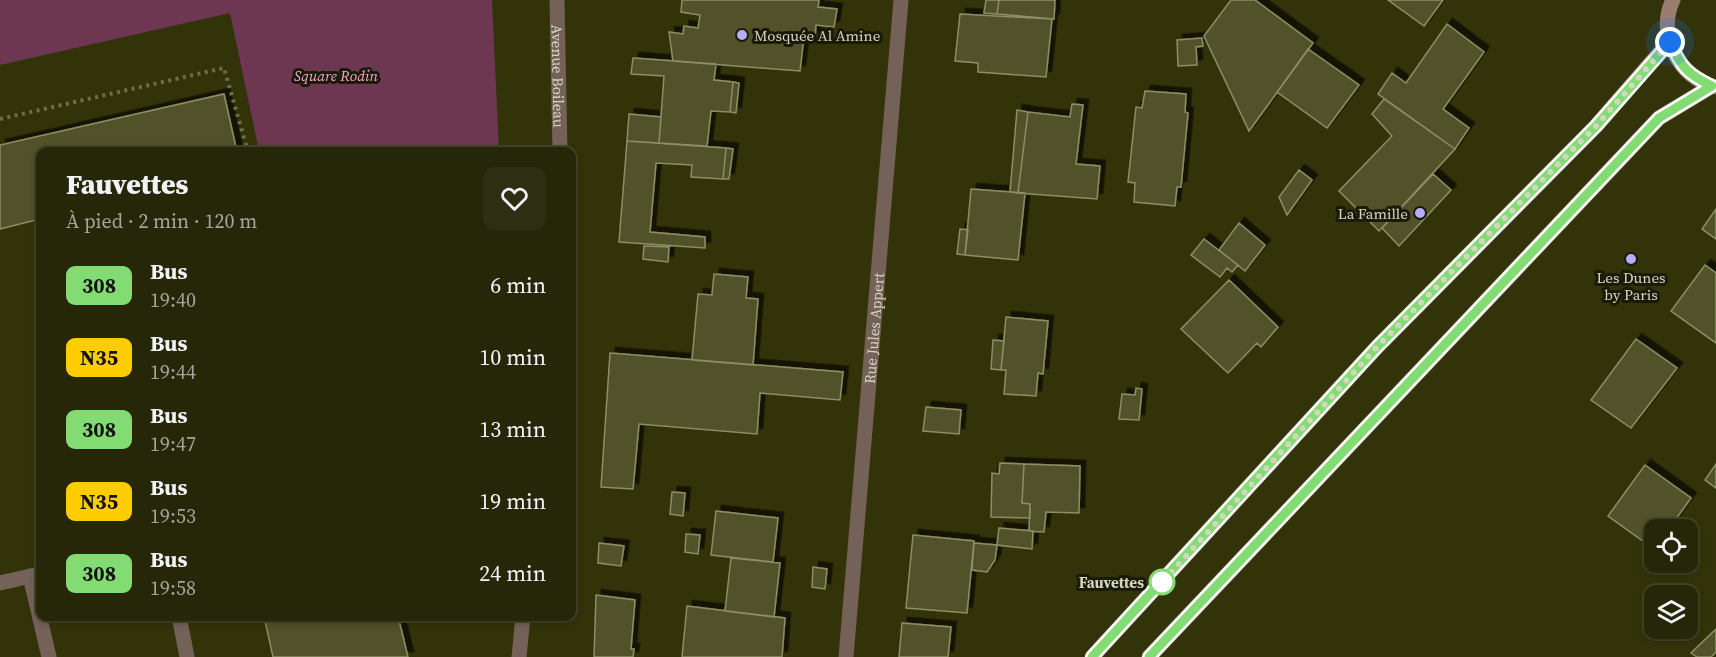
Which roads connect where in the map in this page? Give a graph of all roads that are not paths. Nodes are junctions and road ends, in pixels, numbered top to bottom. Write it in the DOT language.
graph roads {
  1 [pos="557,0"];
  2 [pos="901,0"];
  3 [pos="1673,0"];
  4 [pos="1670,42"];
  5 [pos="1714,87"];
  6 [pos="560,147"];
  7 [pos="35,575"];
  8 [pos="0,583"];
  9 [pos="43,621"];
  10 [pos="180,621"];
  11 [pos="523,621"];
  12 [pos="49,657"];
  13 [pos="187,657"];
  14 [pos="519,657"];
  15 [pos="846,657"];
  16 [pos="1092,657"];
  17 [pos="1149,657"];
  1 -- 6 [label="street, Avenue Boileau"];
  2 -- 15 [label="street, Rue Jules Appert"];
  3 -- 4 [label="main road"];
  4 -- 5 [label="main road"];
  4 -- 16 [label="main road"];
  5 -- 17 [label="main road"];
  7 -- 8 [label="street"];
  9 -- 12 [label="street"];
  10 -- 13 [label="street"];
  11 -- 14 [label="street"];
}
